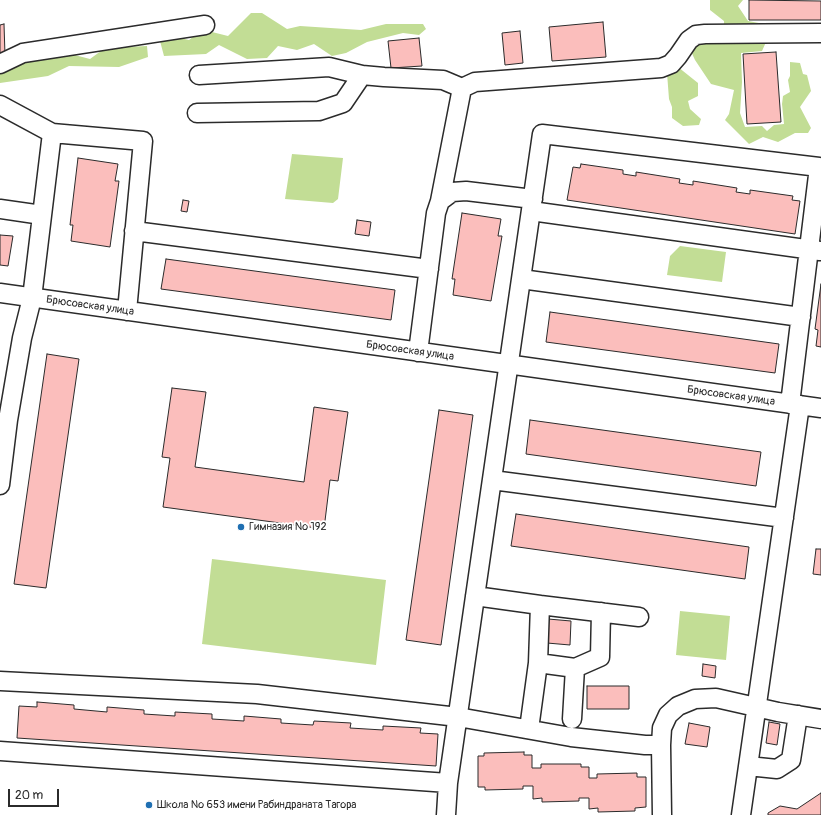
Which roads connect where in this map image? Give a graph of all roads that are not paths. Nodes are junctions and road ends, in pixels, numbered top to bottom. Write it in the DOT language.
graph roads {
  1 [pos="205,25"];
  2 [pos="821,33"];
  3 [pos="0,64"];
  4 [pos="199,75"];
  5 [pos="362,75"];
  6 [pos="462,88"];
  7 [pos="0,105"];
  8 [pos="197,113"];
  9 [pos="52,133"];
  10 [pos="440,200"];
  11 [pos="532,205"];
  12 [pos="0,208"];
  13 [pos="42,215"];
  14 [pos="134,231"];
  15 [pos="815,250"];
  16 [pos="429,269"];
  17 [pos="521,279"];
  18 [pos="0,293"];
  19 [pos="32,298"];
  20 [pos="127,311"];
  21 [pos="801,317"];
  22 [pos="418,352"];
  23 [pos="509,364"];
  24 [pos="795,404"];
  25 [pos="821,408"];
  26 [pos="4,420"];
  27 [pos="492,480"];
  28 [pos="0,485"];
  29 [pos="784,518"];
  30 [pos="475,596"];
  31 [pos="540,605"];
  32 [pos="600,612"];
  33 [pos="639,617"];
  34 [pos="538,663"];
  35 [pos="575,668"];
  36 [pos="0,681"];
  37 [pos="757,707"];
  38 [pos="798,715"];
  39 [pos="458,716"];
  40 [pos="572,719"];
  41 [pos="821,719"];
  42 [pos="529,729"];
  43 [pos="661,745"];
  44 [pos="0,751"];
  45 [pos="748,766"];
  46 [pos="448,783"];
  47 [pos="446,815"];
  48 [pos="662,815"];
  49 [pos="741,815"];
  1 -- 3 [label="street"];
  2 -- 6 [label="street"];
  4 -- 5 [label="street"];
  5 -- 6 [label="street"];
  5 -- 8 [label="street"];
  6 -- 10 [label="street"];
  7 -- 9 [label="street"];
  9 -- 13 [label="street"];
  9 -- 14 [label="street"];
  10 -- 11 [label="street"];
  10 -- 16 [label="street"];
  11 -- 15 [label="street"];
  11 -- 15 [label="street"];
  11 -- 17 [label="street"];
  12 -- 13 [label="street"];
  13 -- 19 [label="street"];
  14 -- 16 [label="street"];
  14 -- 20 [label="street"];
  15 -- 21 [label="street"];
  16 -- 22 [label="street"];
  17 -- 21 [label="street"];
  17 -- 23 [label="street"];
  18 -- 19 [label="street, Брюсовская улица"];
  19 -- 20 [label="street, Брюсовская улица"];
  19 -- 26 [label="street"];
  20 -- 22 [label="street, Брюсовская улица"];
  21 -- 24 [label="street"];
  22 -- 23 [label="street, Брюсовская улица"];
  23 -- 24 [label="street, Брюсовская улица"];
  23 -- 27 [label="street"];
  24 -- 25 [label="street, Брюсовская улица"];
  24 -- 29 [label="street"];
  26 -- 28 [label="street"];
  27 -- 29 [label="street"];
  27 -- 30 [label="street"];
  29 -- 37 [label="street"];
  30 -- 31 [label="street"];
  30 -- 39 [label="street"];
  31 -- 32 [label="street"];
  31 -- 34 [label="street"];
  32 -- 33 [label="street"];
  32 -- 35 [label="street"];
  34 -- 35 [label="street"];
  34 -- 42 [label="street"];
  35 -- 40 [label="street"];
  36 -- 39 [label="street"];
  37 -- 38 [label="street"];
  37 -- 43 [label="street"];
  37 -- 45 [label="street"];
  38 -- 41 [label="street"];
  38 -- 45 [label="street"];
  39 -- 42 [label="street"];
  39 -- 46 [label="street"];
  42 -- 43 [label="street"];
  43 -- 48 [label="street"];
  44 -- 46 [label="street"];
  45 -- 49 [label="street"];
  46 -- 47 [label="street"];
}
